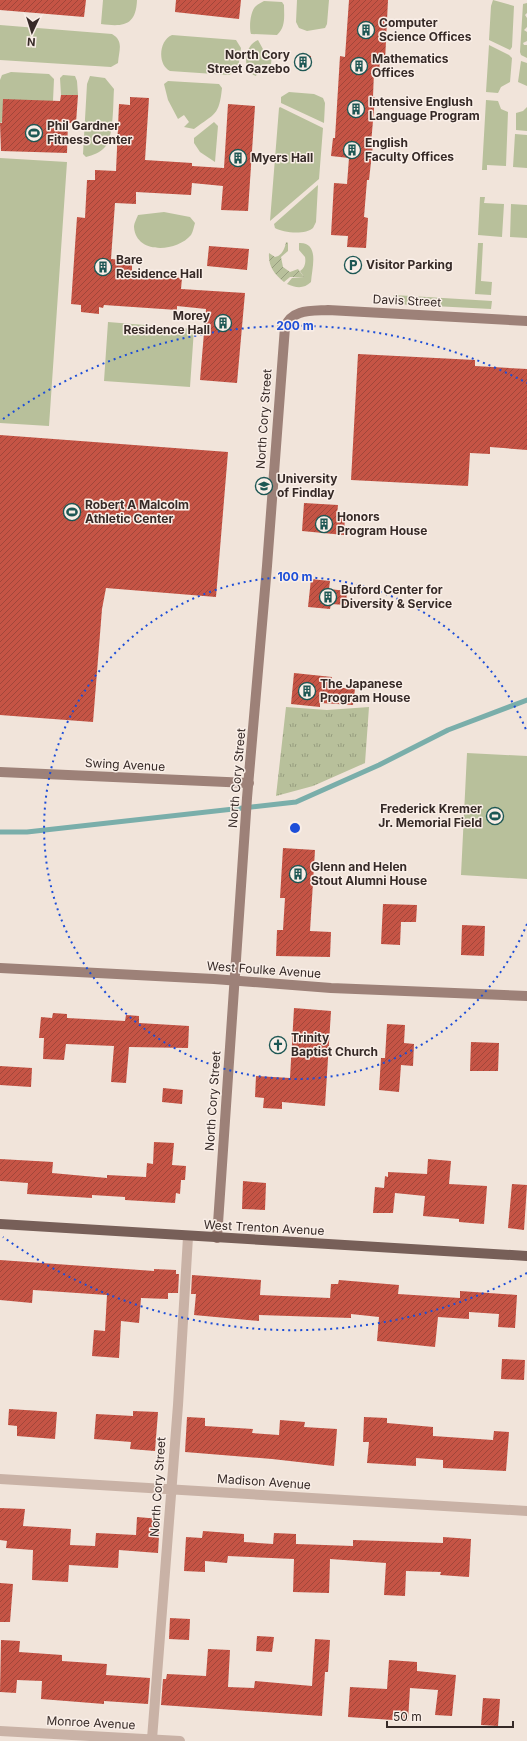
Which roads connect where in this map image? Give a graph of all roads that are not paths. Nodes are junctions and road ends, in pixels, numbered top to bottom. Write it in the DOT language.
graph roads {
  1 [pos="288,320"];
  2 [pos="527,320"];
  3 [pos="0,772"];
  4 [pos="249,783"];
  5 [pos="0,968"];
  6 [pos="234,981"];
  7 [pos="527,996"];
  8 [pos="0,1224"];
  9 [pos="188,1236"];
  10 [pos="217,1238"];
  11 [pos="527,1256"];
  12 [pos="0,1479"];
  13 [pos="171,1489"];
  14 [pos="527,1511"];
  15 [pos="0,1731"];
  16 [pos="152,1739"];
  17 [pos="176,1741"];
  18 [pos="180,1741"];
  1 -- 2 [label="street, Davis Street"];
  1 -- 4 [label="street, North Cory Street"];
  3 -- 4 [label="street, Swing Avenue"];
  4 -- 6 [label="street, North Cory Street"];
  5 -- 6 [label="street, West Foulke Avenue"];
  6 -- 7 [label="street, West Foulke Avenue"];
  6 -- 10 [label="street, North Cory Street"];
  8 -- 9 [label="main road, West Trenton Avenue"];
  9 -- 10 [label="main road, West Trenton Avenue"];
  9 -- 13 [label="street, North Cory Street"];
  10 -- 11 [label="main road, West Trenton Avenue"];
  12 -- 13 [label="street, Madison Avenue"];
  13 -- 14 [label="street, Madison Avenue"];
  13 -- 16 [label="street, North Cory Street"];
  15 -- 16 [label="street, Monroe Avenue"];
  16 -- 17 [label="street, Monroe Avenue"];
  17 -- 18 [label="street, Monroe Avenue"];
}
